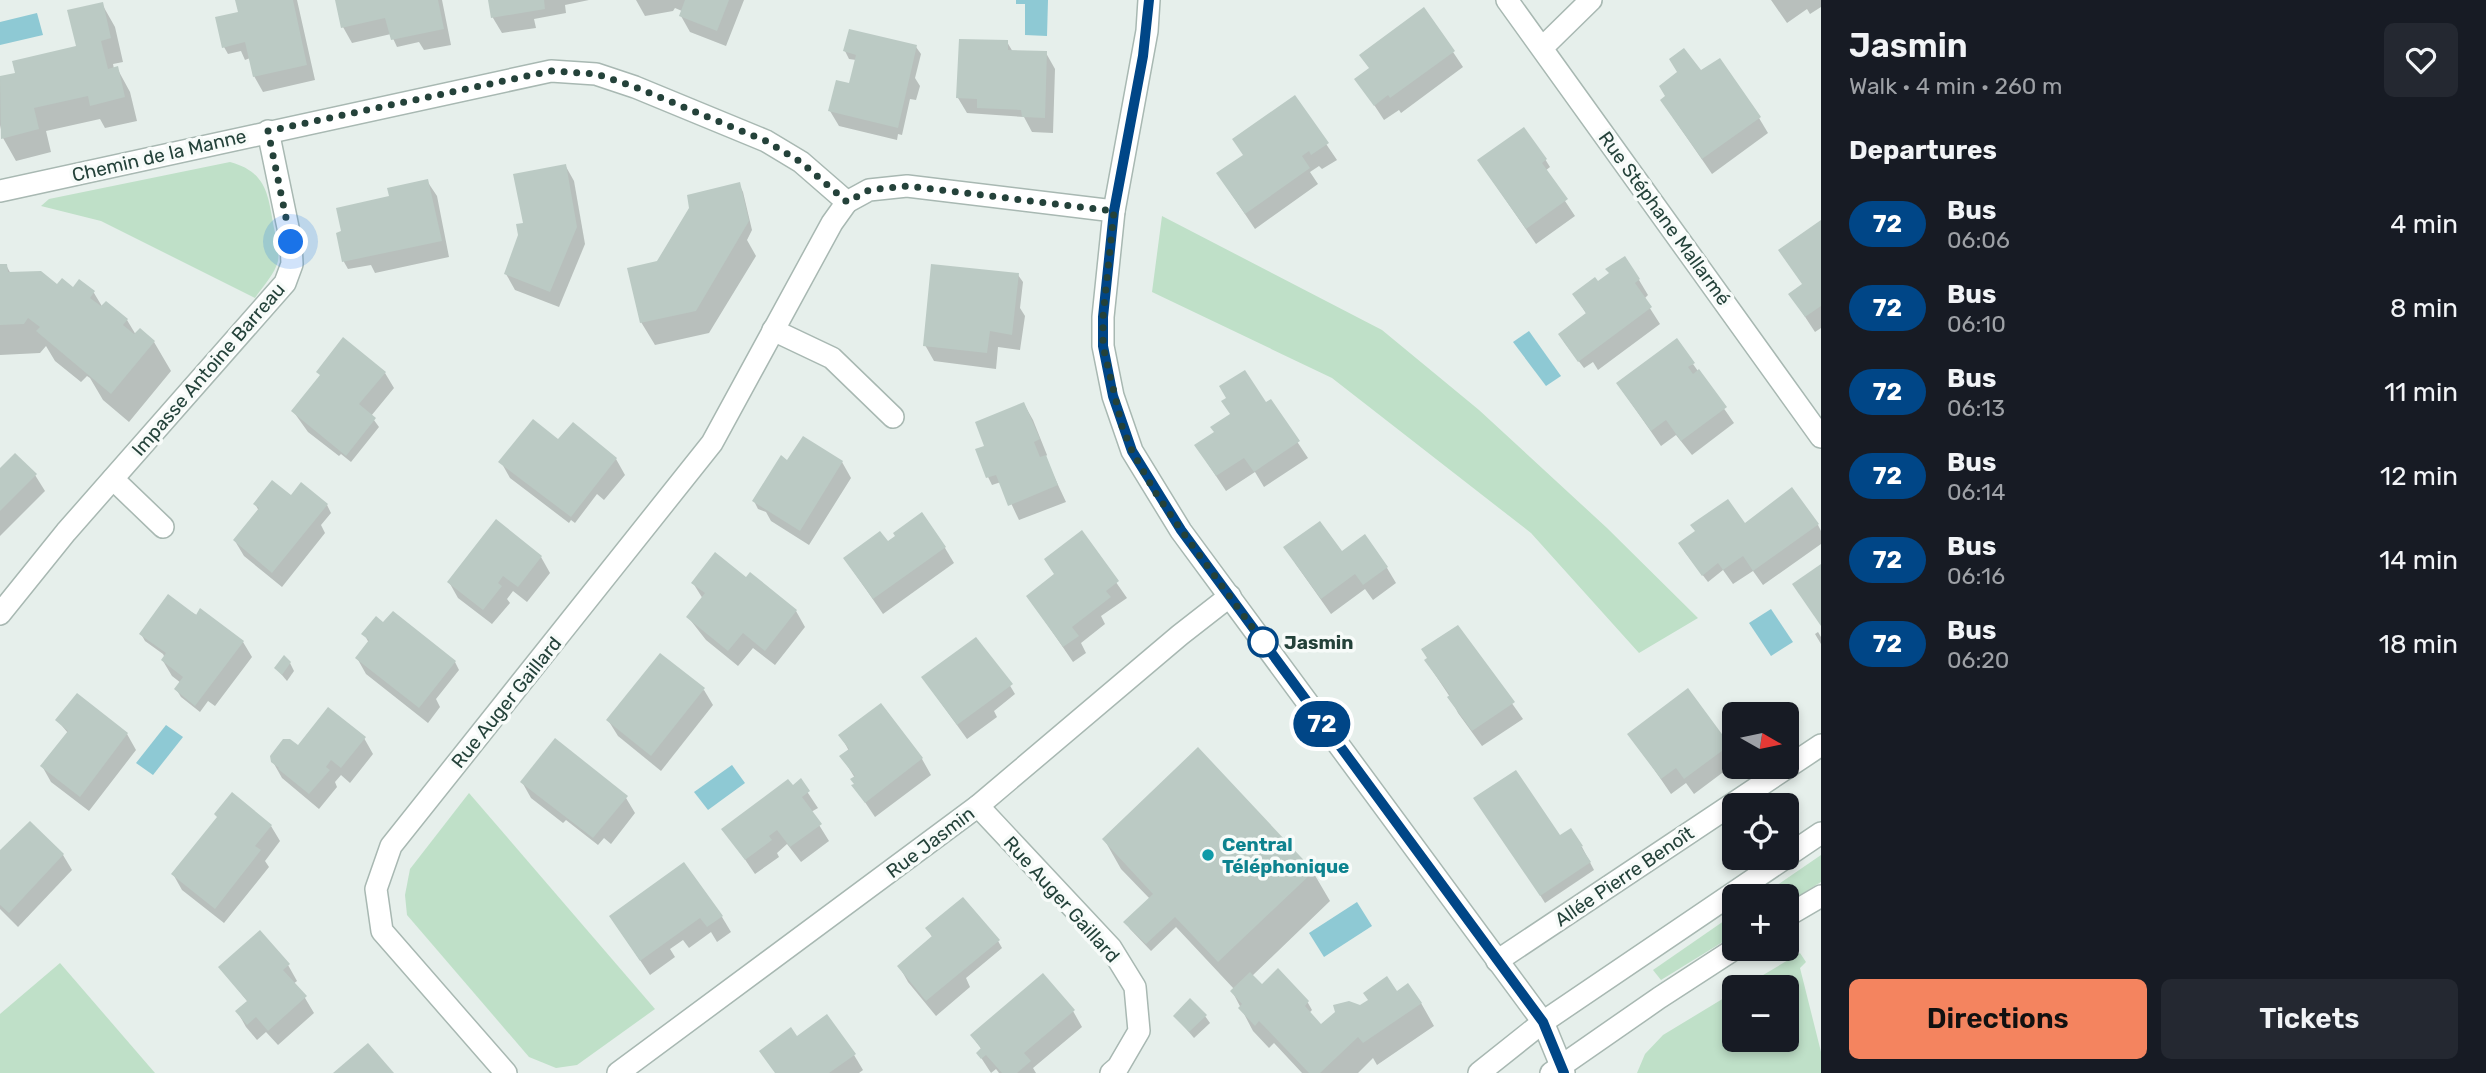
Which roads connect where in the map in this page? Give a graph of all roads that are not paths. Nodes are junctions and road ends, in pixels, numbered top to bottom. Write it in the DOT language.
graph roads {
  1 [pos="1149,0"];
  2 [pos="1507,0"];
  3 [pos="1591,0"];
  4 [pos="1543,47"];
  5 [pos="268,131"];
  6 [pos="0,191"];
  7 [pos="847,202"];
  8 [pos="1114,211"];
  9 [pos="774,330"];
  10 [pos="893,417"];
  11 [pos="1821,437"];
  12 [pos="113,478"];
  13 [pos="163,527"];
  14 [pos="1230,596"];
  15 [pos="0,614"];
  16 [pos="1821,744"];
  17 [pos="978,806"];
  18 [pos="1821,833"];
  19 [pos="1799,848"];
  20 [pos="1767,870"];
  21 [pos="1821,896"];
  22 [pos="1799,909"];
  23 [pos="1722,957"];
  24 [pos="1497,961"];
  25 [pos="1543,1022"];
  26 [pos="1559,1071"];
  27 [pos="506,1073"];
  28 [pos="618,1073"];
  29 [pos="1111,1073"];
  30 [pos="1479,1073"];
  1 -- 8 [label="street"];
  2 -- 4 [label="street, Rue Stéphane Mallarmé"];
  3 -- 4 [label="street"];
  4 -- 11 [label="street, Rue Stéphane Mallarmé"];
  5 -- 6 [label="street, Chemin de la Manne"];
  5 -- 7 [label="street, Chemin de la Manne"];
  5 -- 12 [label="street, Impasse Antoine Barreau"];
  7 -- 8 [label="street"];
  7 -- 9 [label="street, Rue Auger Gaillard"];
  8 -- 14 [label="street"];
  9 -- 10 [label="street"];
  9 -- 27 [label="street, Rue Auger Gaillard"];
  12 -- 13 [label="street"];
  12 -- 15 [label="street, Impasse Antoine Barreau"];
  14 -- 17 [label="street, Rue Jasmin"];
  14 -- 24 [label="street"];
  16 -- 24 [label="street, Allée Pierre Benoît"];
  17 -- 28 [label="street, Rue Jasmin"];
  17 -- 29 [label="street, Rue Auger Gaillard"];
  18 -- 19 [label="street"];
  20 -- 25 [label="street"];
  21 -- 22 [label="street"];
  23 -- 26 [label="street"];
  24 -- 25 [label="street"];
  25 -- 26 [label="street"];
  25 -- 30 [label="street"];
}
